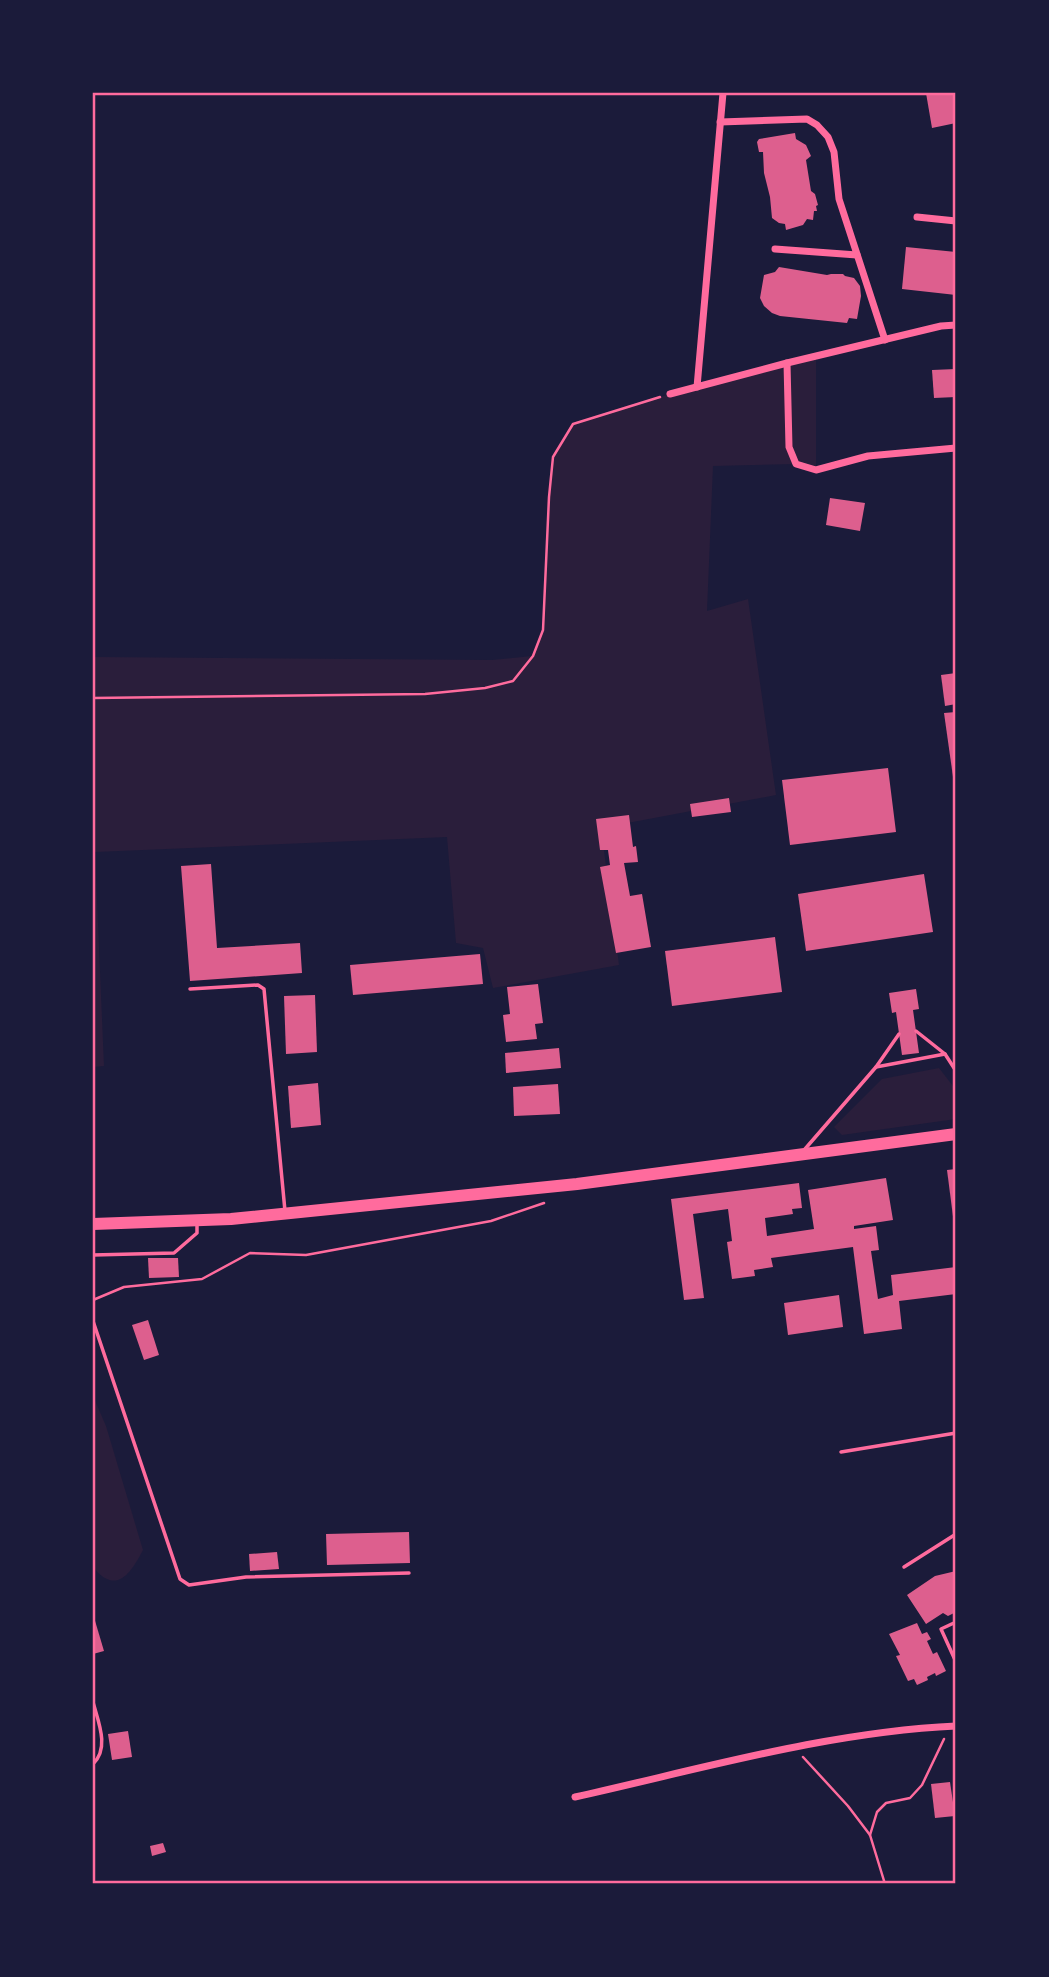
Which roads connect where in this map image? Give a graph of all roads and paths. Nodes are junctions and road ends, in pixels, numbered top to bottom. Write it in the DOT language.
graph roads {
  1 [pos="723,93"];
  2 [pos="720,122"];
  3 [pos="917,217"];
  4 [pos="956,221"];
  5 [pos="775,249"];
  6 [pos="857,255"];
  7 [pos="956,325"];
  8 [pos="885,340"];
  9 [pos="786,363"];
  10 [pos="697,387"];
  11 [pos="670,394"];
  12 [pos="956,448"];
  13 [pos="93,698"];
  14 [pos="190,989"];
  15 [pos="916,1031"];
  16 [pos="899,1034"];
  17 [pos="946,1054"];
  18 [pos="876,1067"];
  19 [pos="956,1071"];
  20 [pos="956,1135"];
  21 [pos="800,1155"];
  22 [pos="543,1203"];
  23 [pos="285,1214"];
  24 [pos="197,1220"];
  25 [pos="93,1224"];
  26 [pos="93,1255"];
  27 [pos="93,1300"];
  28 [pos="93,1321"];
  29 [pos="956,1433"];
  30 [pos="841,1452"];
  31 [pos="956,1534"];
  32 [pos="904,1567"];
  33 [pos="409,1573"];
  34 [pos="956,1622"];
  35 [pos="956,1662"];
  36 [pos="93,1702"];
  37 [pos="953,1726"];
  38 [pos="93,1729"];
  39 [pos="100,1730"];
  40 [pos="794,1748"];
  41 [pos="93,1763"];
  42 [pos="575,1797"];
  43 [pos="870,1835"];
  44 [pos="885,1884"];
  1 -- 2 [label="street"];
  2 -- 6 [label="street"];
  2 -- 10 [label="street"];
  3 -- 4 [label="street"];
  5 -- 6 [label="street"];
  6 -- 8 [label="street"];
  7 -- 8 [label="street"];
  8 -- 9 [label="street"];
  9 -- 10 [label="street"];
  9 -- 12 [label="street"];
  10 -- 11 [label="street"];
  11 -- 13 [label="path"];
  14 -- 23 [label="lane"];
  15 -- 17 [label="lane"];
  16 -- 18 [label="lane"];
  17 -- 18 [label="lane"];
  17 -- 19 [label="lane"];
  18 -- 21 [label="lane"];
  20 -- 21 [label="main road"];
  21 -- 23 [label="main road"];
  22 -- 27 [label="path"];
  23 -- 24 [label="main road"];
  24 -- 25 [label="main road"];
  24 -- 26 [label="lane"];
  28 -- 33 [label="lane"];
  29 -- 30 [label="lane"];
  31 -- 32 [label="lane"];
  34 -- 35 [label="lane"];
  36 -- 39 [label="lane"];
  37 -- 40 [label="street"];
  37 -- 43 [label="path"];
  38 -- 39 [label="lane"];
  39 -- 41 [label="lane"];
  40 -- 42 [label="street"];
  40 -- 43 [label="path"];
  43 -- 44 [label="path"];
}
